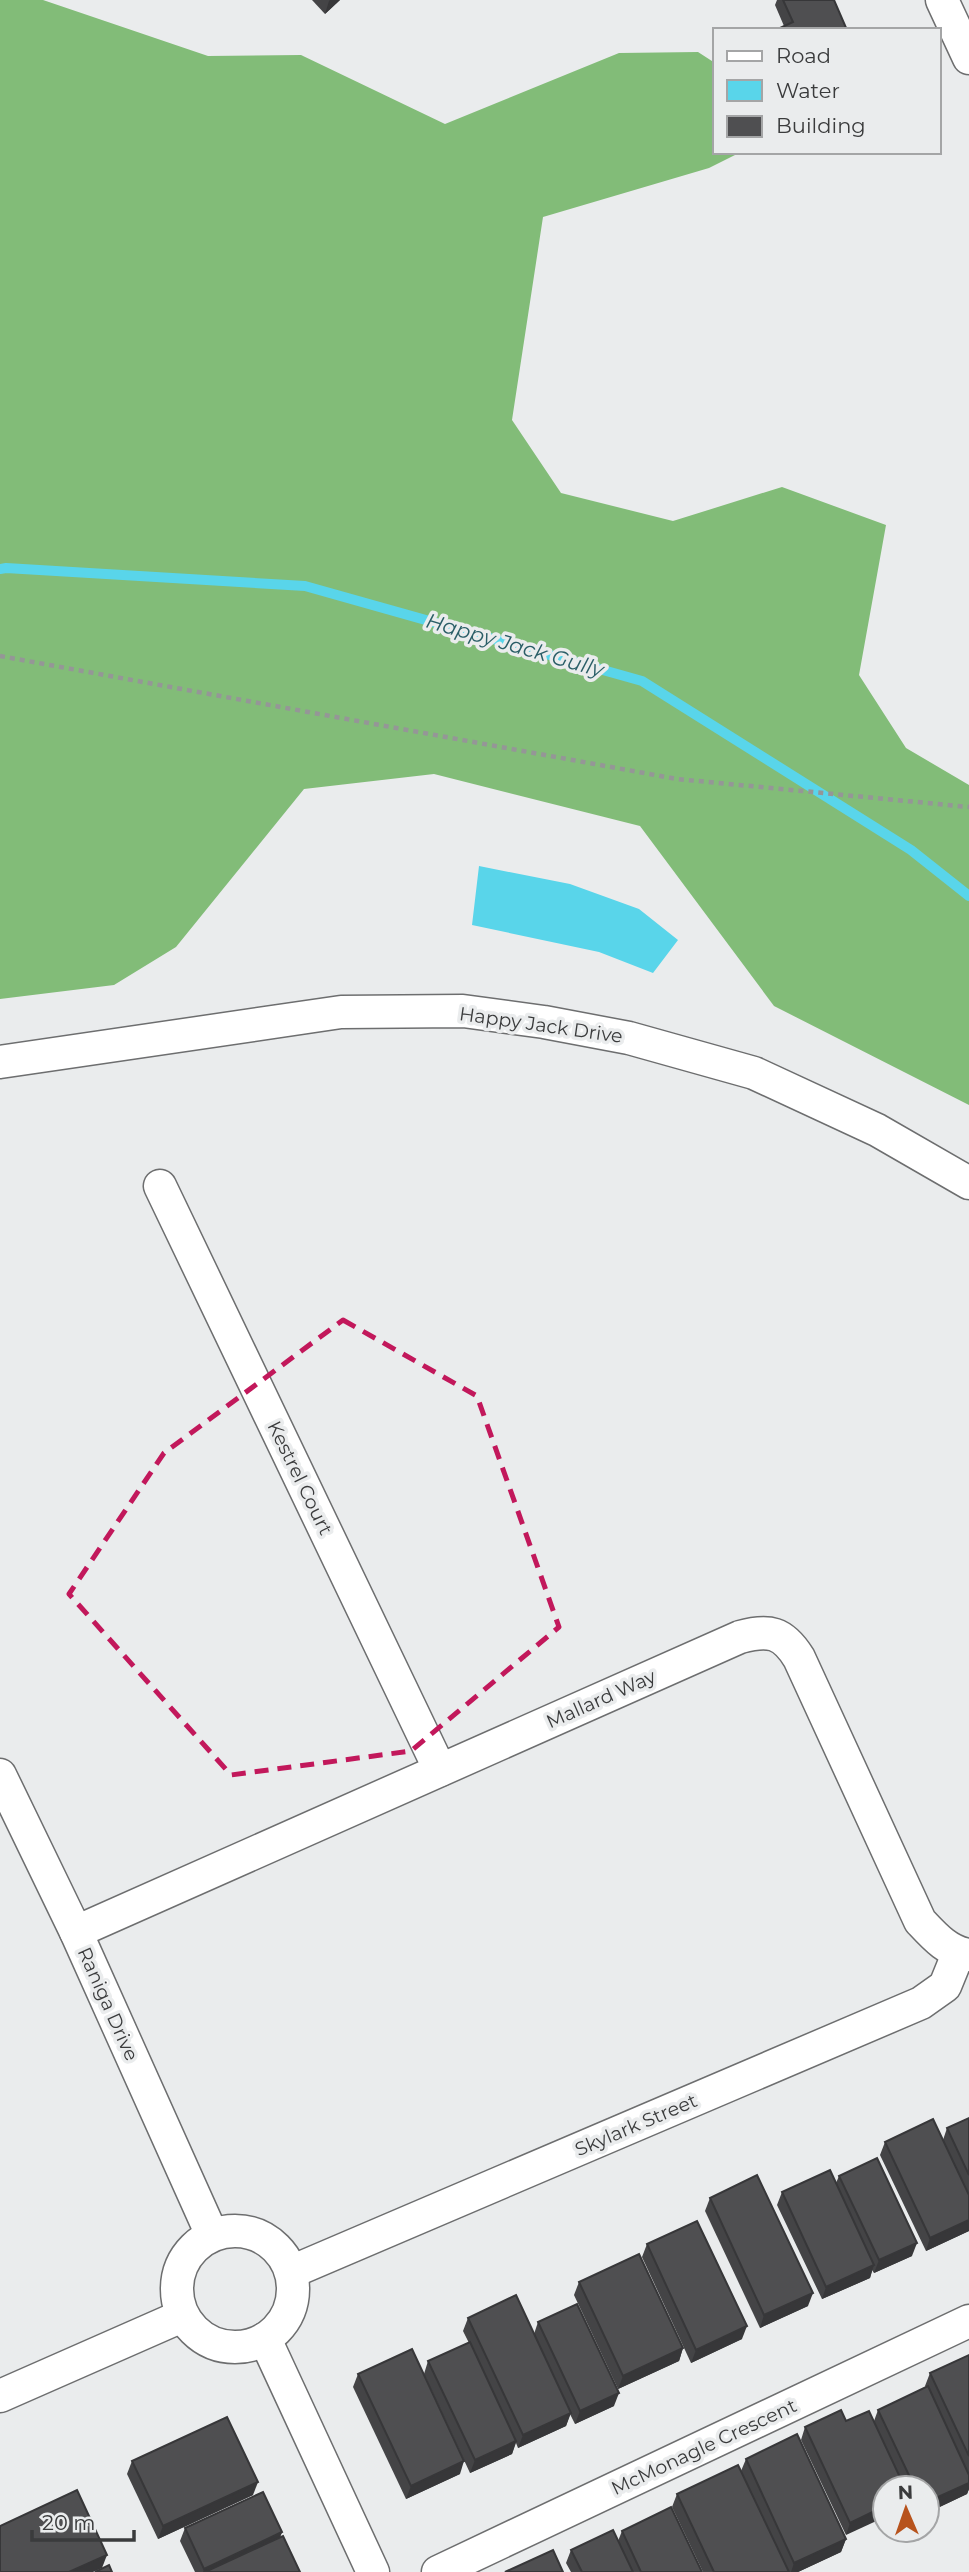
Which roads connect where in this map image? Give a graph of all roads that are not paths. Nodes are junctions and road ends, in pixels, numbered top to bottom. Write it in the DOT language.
graph roads {
  1 [pos="942,0"];
  2 [pos="969,58"];
  3 [pos="0,1062"];
  4 [pos="969,1183"];
  5 [pos="160,1186"];
  6 [pos="440,1770"];
  7 [pos="0,1775"];
  8 [pos="76,1932"];
  9 [pos="963,1955"];
  10 [pos="212,2235"];
  11 [pos="291,2272"];
  12 [pos="182,2316"];
  13 [pos="969,2321"];
  14 [pos="265,2339"];
  15 [pos="0,2396"];
  16 [pos="373,2572"];
  17 [pos="439,2572"];
  1 -- 2 [label="street"];
  3 -- 4 [label="street, Happy Jack Drive"];
  5 -- 6 [label="street, Kestrel Court"];
  6 -- 8 [label="street, Mallard Way"];
  6 -- 9 [label="street, Mallard Way"];
  7 -- 8 [label="street, Raniga Drive"];
  8 -- 10 [label="street, Raniga Drive"];
  9 -- 11 [label="street, Skylark Street"];
  10 -- 11 [label="street"];
  10 -- 12 [label="street"];
  11 -- 14 [label="street"];
  12 -- 14 [label="street"];
  12 -- 15 [label="street"];
  13 -- 17 [label="street, McMonagle Crescent"];
  14 -- 16 [label="street"];
}
